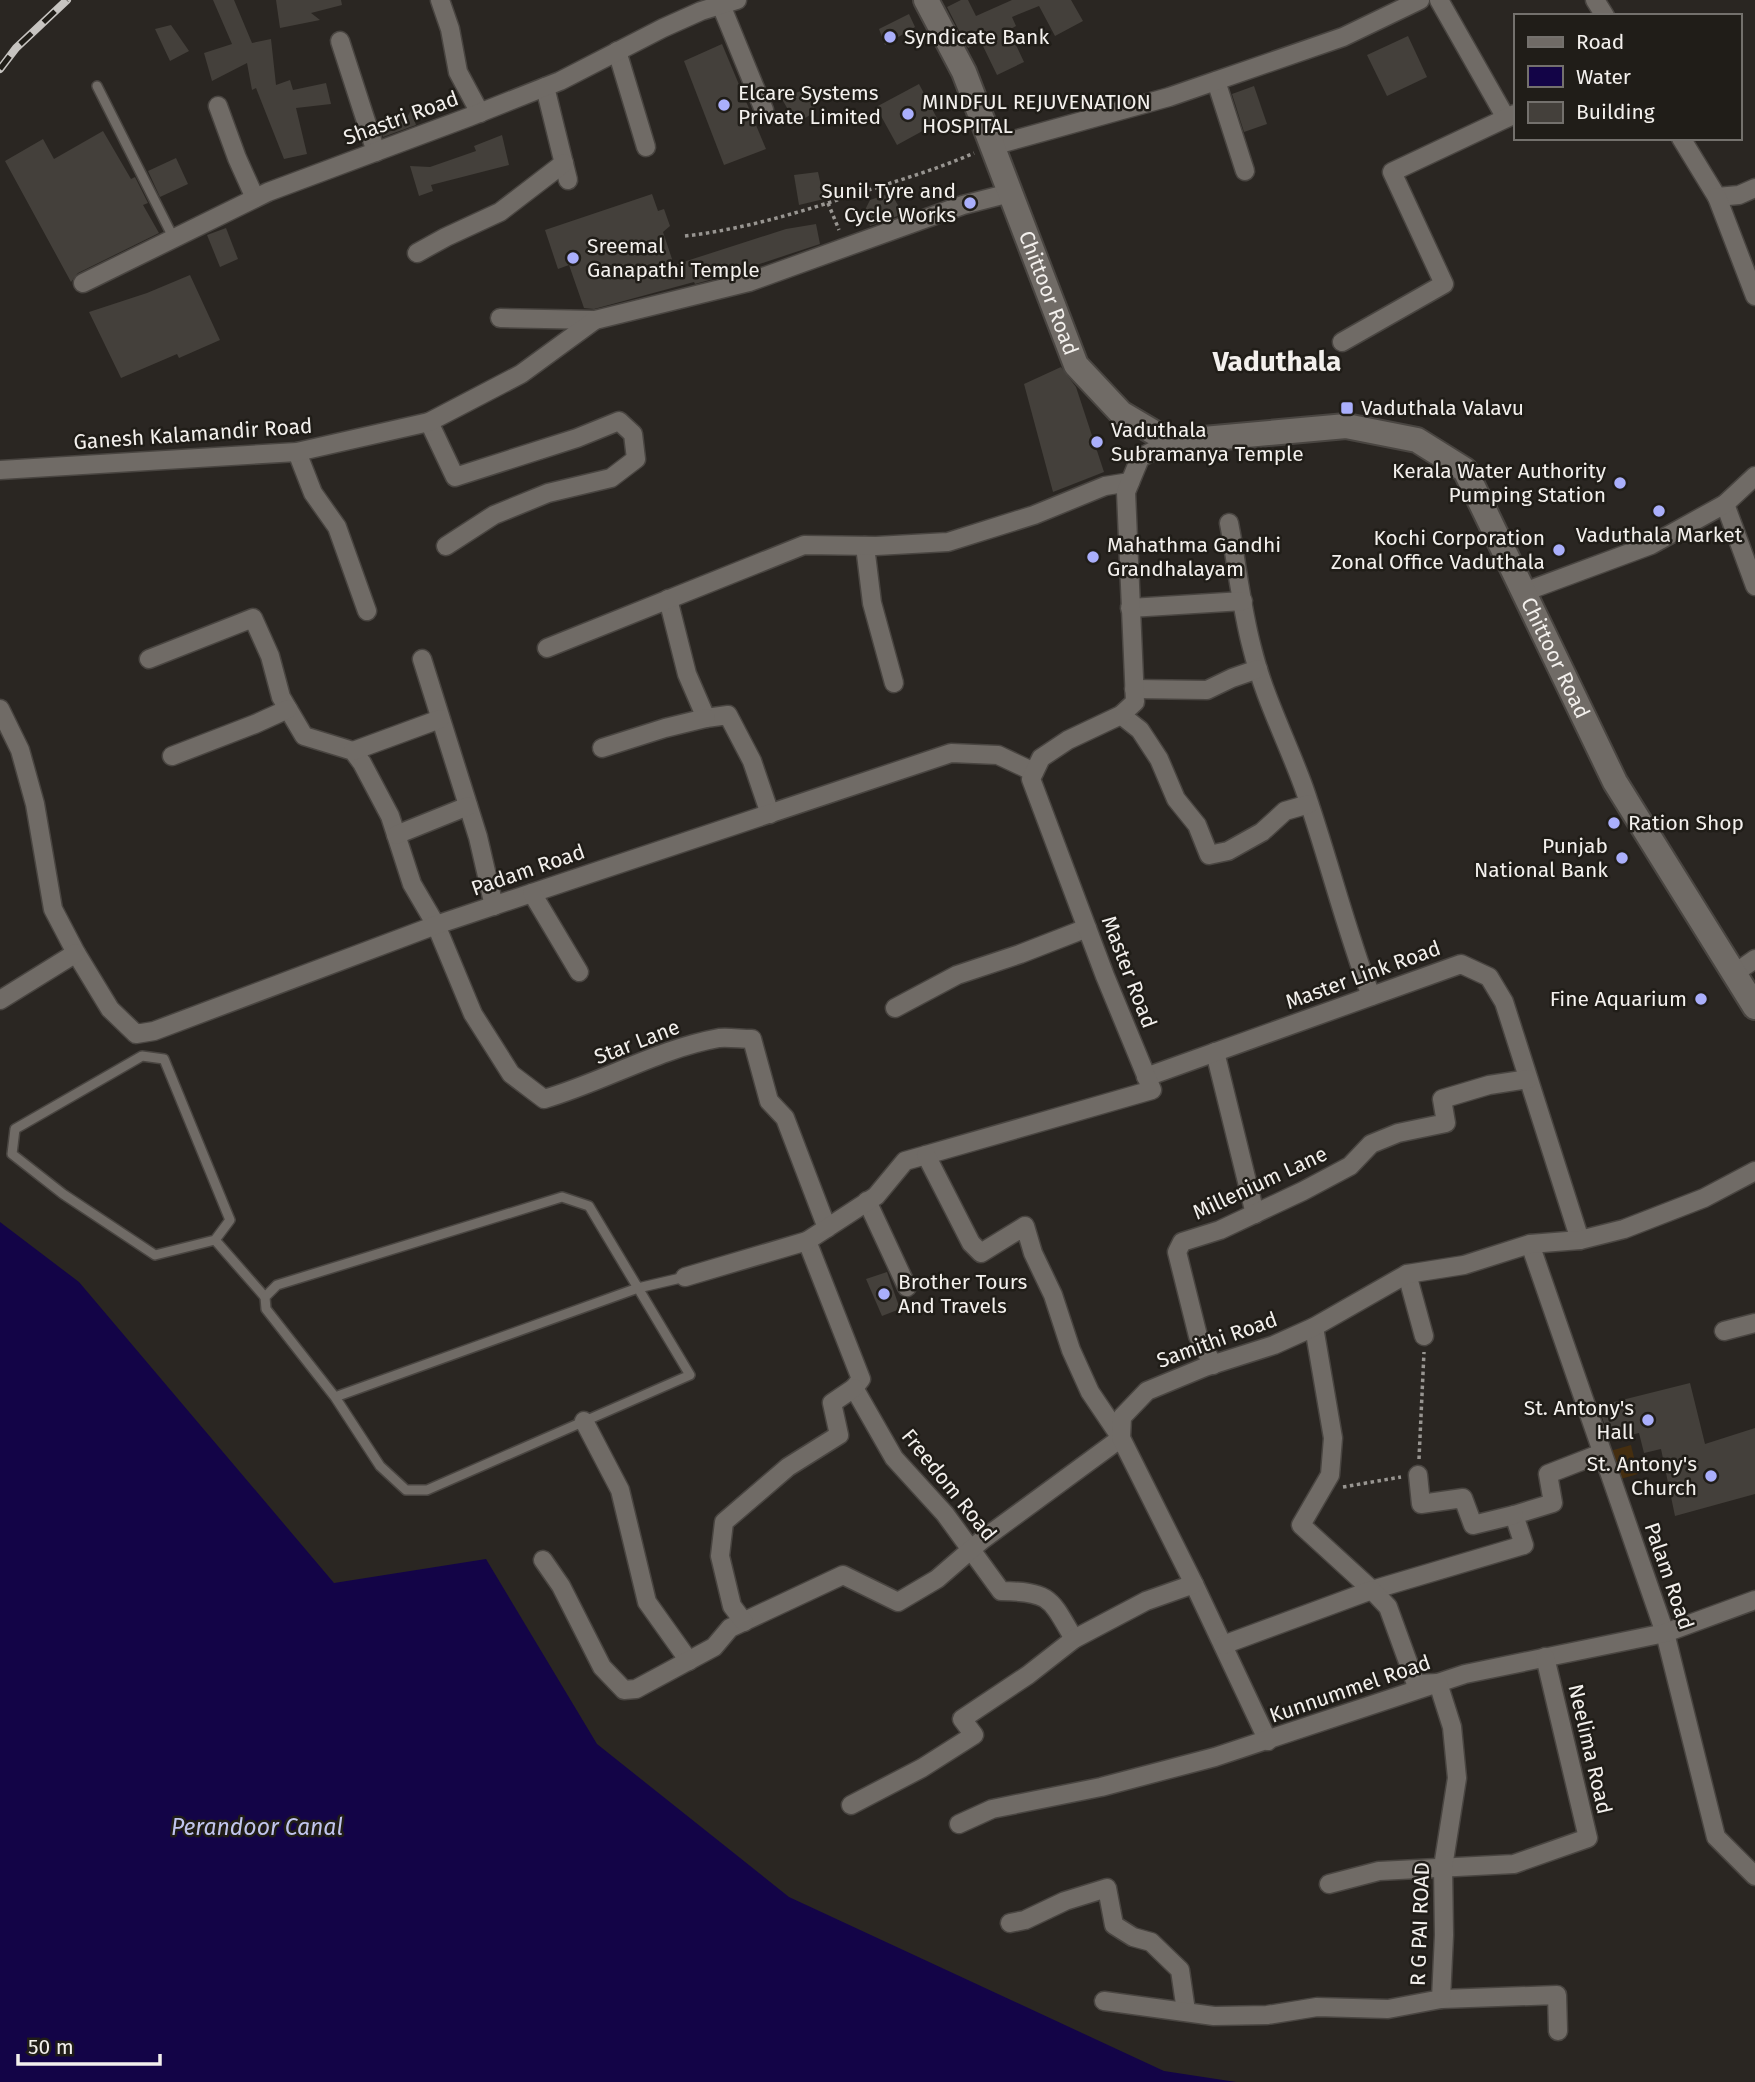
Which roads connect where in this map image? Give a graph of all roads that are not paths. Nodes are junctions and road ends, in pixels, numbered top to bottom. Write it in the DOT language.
graph roads {
  1 [pos="440,0"];
  2 [pos="926,0"];
  3 [pos="1439,0"];
  4 [pos="1408,2"];
  5 [pos="729,3"];
  6 [pos="699,6"];
  7 [pos="340,41"];
  8 [pos="617,51"];
  9 [pos="1216,81"];
  10 [pos="97,86"];
  11 [pos="545,87"];
  12 [pos="218,106"];
  13 [pos="764,110"];
  14 [pos="480,113"];
  15 [pos="1511,116"];
  16 [pos="1682,140"];
  17 [pos="992,146"];
  18 [pos="646,147"];
  19 [pos="376,152"];
  20 [pos="1245,171"];
  21 [pos="1755,188"];
  22 [pos="1010,192"];
  23 [pos="1717,197"];
  24 [pos="255,198"];
  25 [pos="173,236"];
  26 [pos="417,253"];
  27 [pos="83,282"];
  28 [pos="1755,296"];
  29 [pos="500,318"];
  30 [pos="596,320"];
  31 [pos="1342,342"];
  32 [pos="429,422"];
  33 [pos="1170,442"];
  34 [pos="296,452"];
  35 [pos="0,470"];
  36 [pos="1755,476"];
  37 [pos="1130,482"];
  38 [pos="1725,504"];
  39 [pos="1229,523"];
  40 [pos="446,546"];
  41 [pos="865,546"];
  42 [pos="1755,586"];
  43 [pos="1524,592"];
  44 [pos="668,599"];
  45 [pos="1243,601"];
  46 [pos="1130,608"];
  47 [pos="367,611"];
  48 [pos="547,648"];
  49 [pos="149,659"];
  50 [pos="422,659"];
  51 [pos="1258,670"];
  52 [pos="894,683"];
  53 [pos="1134,689"];
  54 [pos="0,709"];
  55 [pos="288,709"];
  56 [pos="1121,715"];
  57 [pos="706,718"];
  58 [pos="440,719"];
  59 [pos="603,748"];
  60 [pos="353,751"];
  61 [pos="172,756"];
  62 [pos="1034,772"];
  63 [pos="1309,804"];
  64 [pos="468,806"];
  65 [pos="770,814"];
  66 [pos="396,835"];
  67 [pos="532,893"];
  68 [pos="494,906"];
  69 [pos="436,925"];
  70 [pos="1087,928"];
  71 [pos="76,953"];
  72 [pos="1755,958"];
  73 [pos="579,972"];
  74 [pos="1735,973"];
  75 [pos="1371,996"];
  76 [pos="0,1000"];
  77 [pos="1755,1007"];
  78 [pos="895,1008"];
  79 [pos="1215,1052"];
  80 [pos="1146,1077"];
  81 [pos="1528,1079"];
  82 [pos="926,1155"];
  83 [pos="1755,1171"];
  84 [pos="867,1202"];
  85 [pos="1255,1214"];
  86 [pos="827,1228"];
  87 [pos="215,1240"];
  88 [pos="1580,1240"];
  89 [pos="807,1241"];
  90 [pos="1530,1244"];
  91 [pos="1407,1274"];
  92 [pos="685,1277"];
  93 [pos="638,1287"];
  94 [pos="907,1287"];
  95 [pos="265,1297"];
  96 [pos="1755,1323"];
  97 [pos="1314,1327"];
  98 [pos="1724,1331"];
  99 [pos="1424,1336"];
  100 [pos="1213,1364"];
  101 [pos="853,1388"];
  102 [pos="335,1397"];
  103 [pos="584,1421"];
  104 [pos="1121,1438"];
  105 [pos="1602,1453"];
  106 [pos="1418,1475"];
  107 [pos="1514,1515"];
  108 [pos="972,1549"];
  109 [pos="543,1560"];
  110 [pos="1194,1584"];
  111 [pos="1372,1590"];
  112 [pos="1755,1600"];
  113 [pos="744,1622"];
  114 [pos="1665,1633"];
  115 [pos="1074,1639"];
  116 [pos="1223,1645"];
  117 [pos="1545,1657"];
  118 [pos="689,1661"];
  119 [pos="1438,1683"];
  120 [pos="1268,1741"];
  121 [pos="851,1805"];
  122 [pos="959,1824"];
  123 [pos="1443,1867"];
  124 [pos="1755,1876"];
  125 [pos="1329,1884"];
  126 [pos="1010,1923"];
  127 [pos="1441,1999"];
  128 [pos="1104,2001"];
  129 [pos="1186,2011"];
  130 [pos="1558,2031"];
  1 -- 14 [label="street"];
  2 -- 17 [label="main road, Chittoor Road"];
  3 -- 15 [label="street"];
  4 -- 9 [label="street"];
  5 -- 6 [label="street, Shastri Road"];
  5 -- 13 [label="street"];
  6 -- 8 [label="street, Shastri Road"];
  7 -- 19 [label="street"];
  8 -- 11 [label="street, Shastri Road"];
  8 -- 18 [label="street"];
  9 -- 17 [label="street"];
  9 -- 20 [label="street"];
  10 -- 25 [label="lane"];
  11 -- 14 [label="street, Shastri Road"];
  11 -- 26 [label="street"];
  12 -- 24 [label="street"];
  14 -- 19 [label="street, Shastri Road"];
  15 -- 31 [label="street"];
  16 -- 23 [label="street"];
  17 -- 22 [label="main road, Chittoor Road"];
  19 -- 24 [label="street, Shastri Road"];
  21 -- 23 [label="street"];
  22 -- 30 [label="street, Ganesh Kalamandir Road"];
  22 -- 33 [label="main road, Chittoor Road"];
  23 -- 28 [label="street"];
  24 -- 25 [label="street, Shastri Road"];
  25 -- 27 [label="street, Shastri Road"];
  29 -- 30 [label="street"];
  30 -- 32 [label="street, Ganesh Kalamandir Road"];
  32 -- 34 [label="street, Ganesh Kalamandir Road"];
  32 -- 40 [label="street"];
  33 -- 37 [label="street"];
  33 -- 43 [label="main road, Chittoor Road"];
  34 -- 35 [label="street, Ganesh Kalamandir Road"];
  34 -- 47 [label="street"];
  36 -- 38 [label="street"];
  37 -- 41 [label="street"];
  37 -- 46 [label="street"];
  38 -- 42 [label="street"];
  38 -- 43 [label="street"];
  39 -- 45 [label="street"];
  41 -- 44 [label="street"];
  41 -- 52 [label="street"];
  43 -- 74 [label="main road, Chittoor Road"];
  44 -- 48 [label="street"];
  44 -- 57 [label="street"];
  45 -- 46 [label="street"];
  45 -- 51 [label="street"];
  46 -- 53 [label="street"];
  49 -- 55 [label="street"];
  50 -- 58 [label="street"];
  51 -- 53 [label="street"];
  51 -- 63 [label="street"];
  53 -- 56 [label="street"];
  54 -- 71 [label="street, Padam Road"];
  55 -- 60 [label="street"];
  55 -- 61 [label="street"];
  56 -- 62 [label="street"];
  56 -- 63 [label="street"];
  57 -- 59 [label="street"];
  57 -- 65 [label="street"];
  58 -- 60 [label="street"];
  58 -- 64 [label="street"];
  60 -- 66 [label="street"];
  62 -- 65 [label="street, Padam Road"];
  62 -- 70 [label="street, Master Road"];
  63 -- 75 [label="street"];
  64 -- 66 [label="street"];
  64 -- 68 [label="street"];
  65 -- 67 [label="street, Padam Road"];
  66 -- 69 [label="street"];
  67 -- 68 [label="street, Padam Road"];
  67 -- 73 [label="street"];
  68 -- 69 [label="street, Padam Road"];
  69 -- 71 [label="street, Padam Road"];
  69 -- 86 [label="street, Star Lane"];
  70 -- 78 [label="street"];
  70 -- 80 [label="street, Master Road"];
  71 -- 76 [label="street"];
  72 -- 74 [label="street"];
  74 -- 77 [label="main road, Chittoor Road"];
  75 -- 79 [label="street, Master Link Road"];
  75 -- 81 [label="street, Master Link Road"];
  79 -- 80 [label="street, Master Link Road"];
  79 -- 85 [label="street"];
  80 -- 82 [label="street"];
  81 -- 85 [label="street, Millenium Lane"];
  81 -- 88 [label="street, Master Link Road"];
  82 -- 84 [label="street"];
  82 -- 104 [label="street"];
  83 -- 88 [label="street, Samithi Road"];
  84 -- 86 [label="street"];
  84 -- 94 [label="street"];
  85 -- 100 [label="street, Millenium Lane"];
  86 -- 89 [label="street"];
  87 -- 87 [label="lane"];
  87 -- 95 [label="lane"];
  88 -- 90 [label="street, Samithi Road"];
  89 -- 92 [label="street"];
  89 -- 101 [label="street, Freedom Road"];
  90 -- 91 [label="street, Samithi Road"];
  90 -- 105 [label="street, Palam Road"];
  91 -- 97 [label="street, Samithi Road"];
  91 -- 99 [label="street"];
  92 -- 93 [label="lane"];
  93 -- 95 [label="lane"];
  93 -- 102 [label="lane"];
  93 -- 103 [label="lane"];
  95 -- 102 [label="lane"];
  96 -- 98 [label="street"];
  97 -- 100 [label="street, Samithi Road"];
  97 -- 111 [label="street"];
  100 -- 104 [label="street, Samithi Road"];
  101 -- 108 [label="street, Freedom Road"];
  101 -- 113 [label="street"];
  102 -- 103 [label="lane"];
  103 -- 118 [label="street"];
  104 -- 108 [label="street"];
  104 -- 110 [label="street"];
  105 -- 107 [label="street"];
  105 -- 114 [label="street, Palam Road"];
  106 -- 107 [label="street"];
  107 -- 111 [label="street"];
  108 -- 113 [label="street"];
  108 -- 115 [label="street, Freedom Road"];
  109 -- 118 [label="street"];
  110 -- 115 [label="street"];
  110 -- 116 [label="street"];
  111 -- 116 [label="street"];
  111 -- 119 [label="street"];
  112 -- 114 [label="street, Kunnummel Road"];
  113 -- 118 [label="street"];
  114 -- 117 [label="street, Kunnummel Road"];
  114 -- 124 [label="street, Palam Road"];
  115 -- 121 [label="street"];
  116 -- 120 [label="street"];
  117 -- 119 [label="street, Kunnummel Road"];
  117 -- 123 [label="street, Neelima Road"];
  119 -- 120 [label="street, Kunnummel Road"];
  119 -- 123 [label="street, R G PAI ROAD"];
  120 -- 122 [label="street, Kunnummel Road"];
  123 -- 125 [label="street, Neelima Road"];
  123 -- 127 [label="street, R G PAI ROAD"];
  126 -- 129 [label="street"];
  127 -- 129 [label="street, R G PAI ROAD"];
  127 -- 130 [label="street"];
  128 -- 129 [label="street, R G PAI ROAD"];
}
